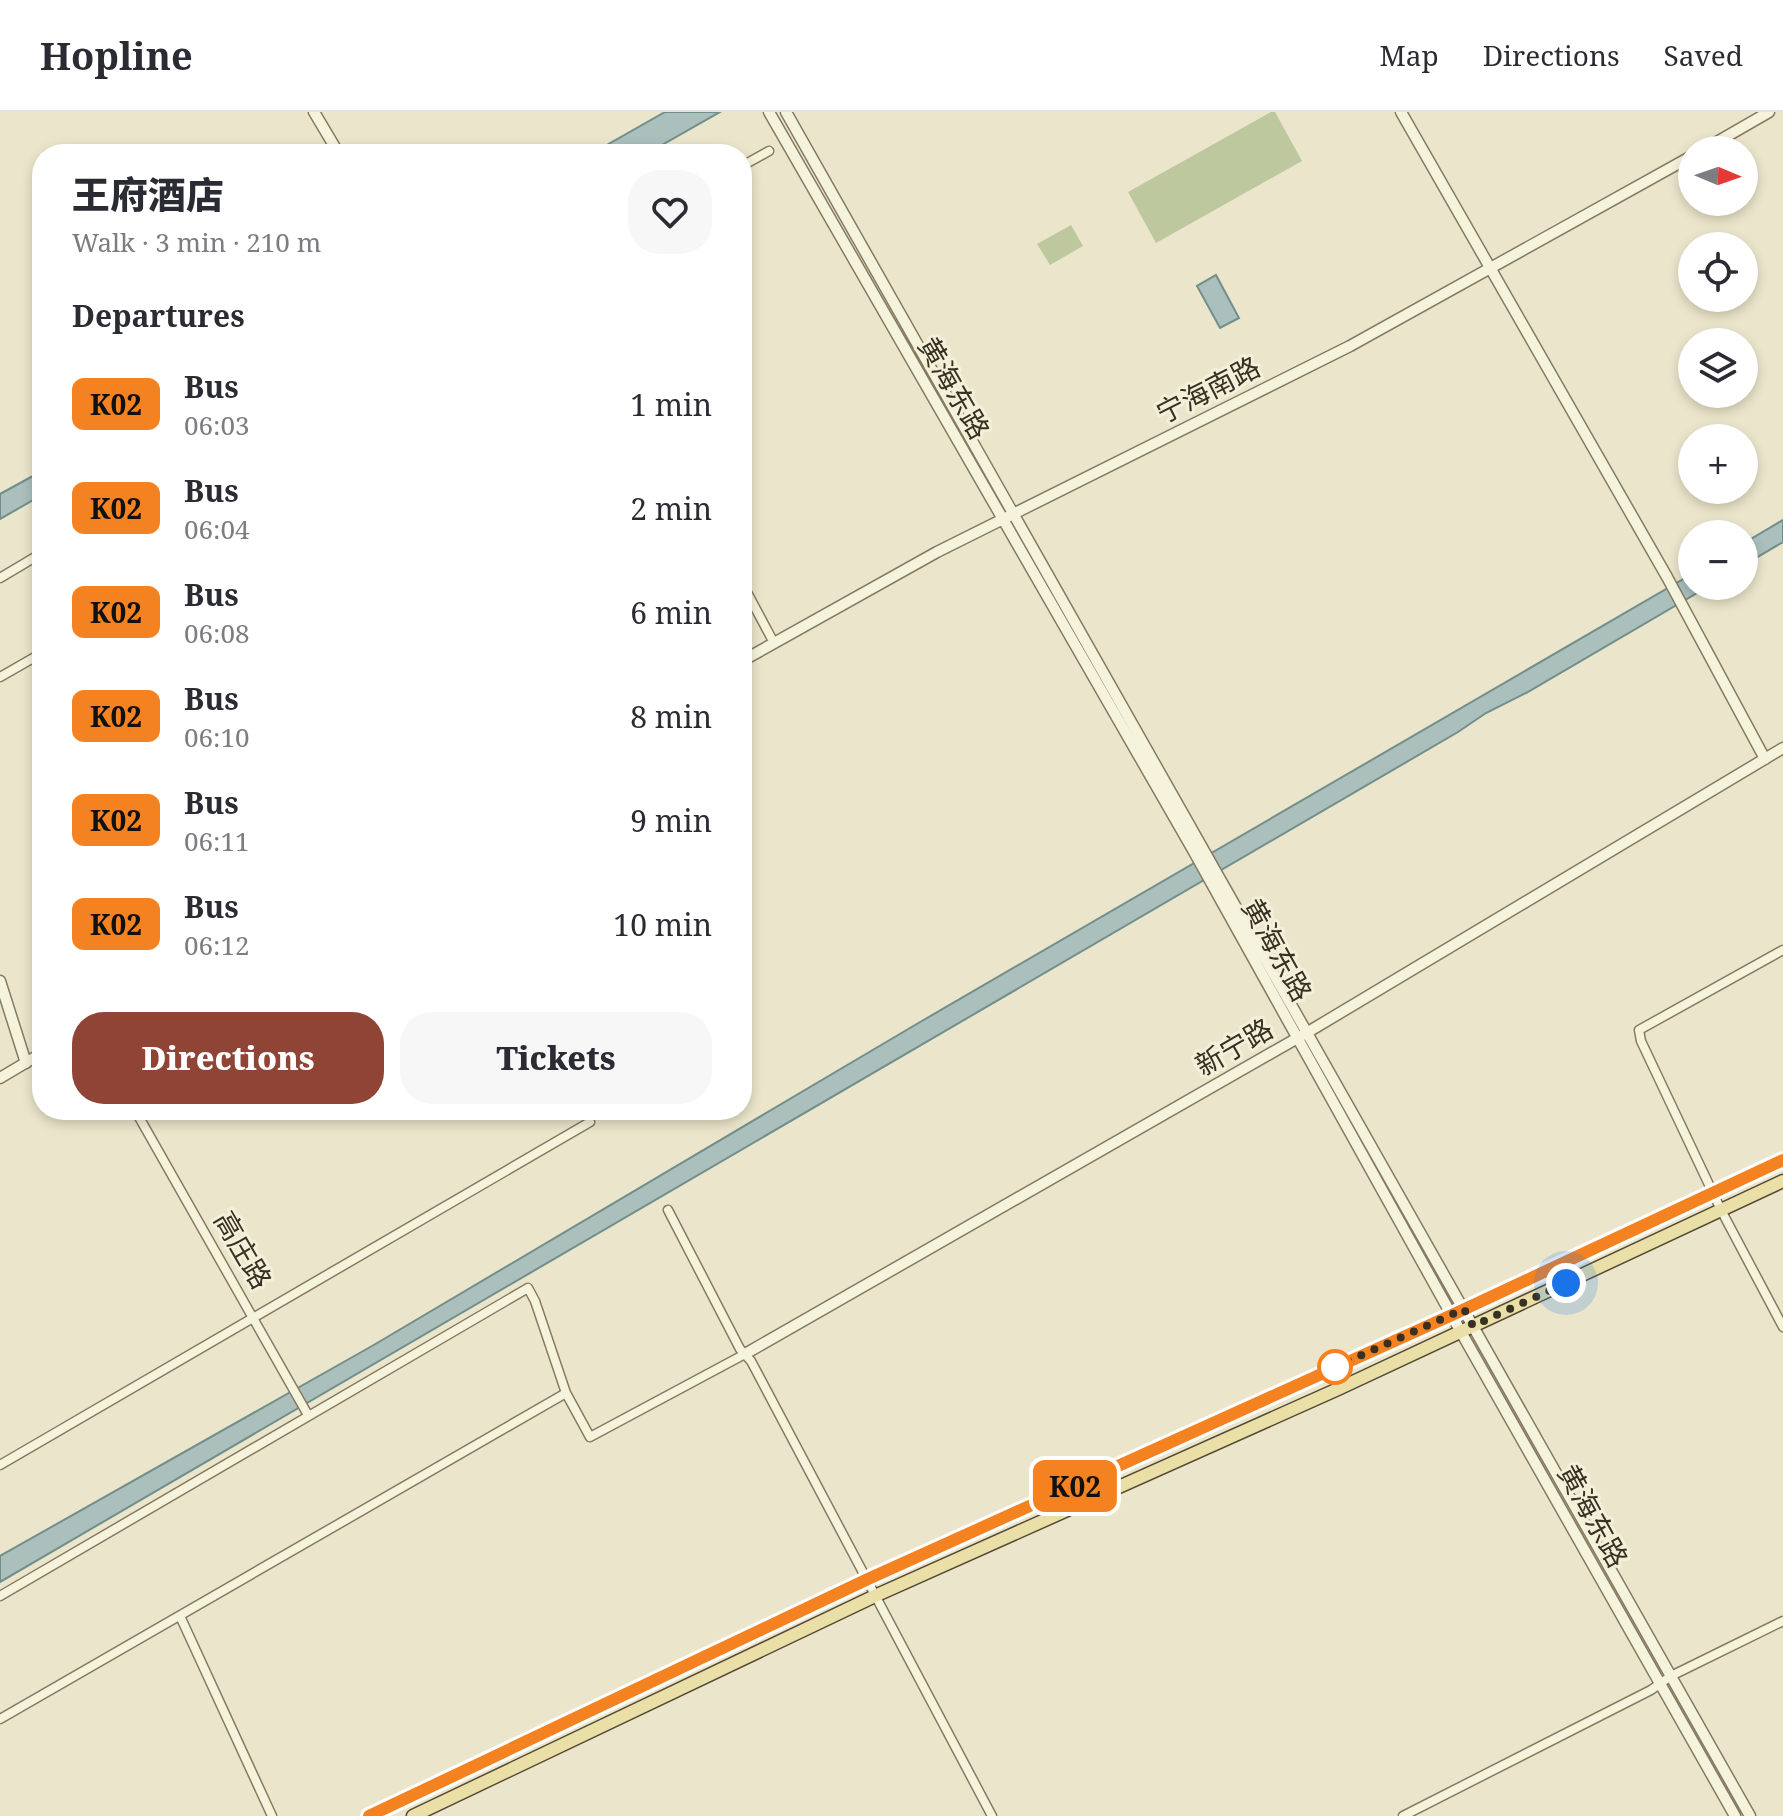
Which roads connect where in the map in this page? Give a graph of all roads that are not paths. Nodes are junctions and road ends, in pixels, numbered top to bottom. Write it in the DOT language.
graph roads {
  1 [pos="314,112"];
  2 [pos="769,112"];
  3 [pos="786,112"];
  4 [pos="1401,112"];
  5 [pos="1769,112"];
  6 [pos="1727,136"];
  7 [pos="333,144"];
  8 [pos="769,151"];
  9 [pos="752,160"];
  10 [pos="1678,164"];
  11 [pos="1491,268"];
  12 [pos="1015,514"];
  13 [pos="1002,520"];
  14 [pos="32,559"];
  15 [pos="0,578"];
  16 [pos="752,602"];
  17 [pos="774,643"];
  18 [pos="752,655"];
  19 [pos="32,659"];
  20 [pos="0,677"];
  21 [pos="1783,748"];
  22 [pos="1765,759"];
  23 [pos="1198,848"];
  24 [pos="1783,950"];
  25 [pos="0,981"];
  26 [pos="1303,1034"];
  27 [pos="32,1059"];
  28 [pos="26,1063"];
  29 [pos="0,1078"];
  30 [pos="141,1120"];
  31 [pos="590,1122"];
  32 [pos="1783,1160"];
  33 [pos="1783,1181"];
  34 [pos="1714,1193"];
  35 [pos="668,1210"];
  36 [pos="1721,1210"];
  37 [pos="1458,1312"];
  38 [pos="254,1317"];
  39 [pos="1783,1327"];
  40 [pos="1467,1329"];
  41 [pos="745,1354"];
  42 [pos="566,1393"];
  43 [pos="307,1413"];
  44 [pos="0,1465"];
  45 [pos="868,1579"];
  46 [pos="877,1595"];
  47 [pos="0,1596"];
  48 [pos="180,1616"];
  49 [pos="1783,1621"];
  50 [pos="1671,1676"];
  51 [pos="1659,1682"];
  52 [pos="0,1719"];
  53 [pos="272,1816"];
  54 [pos="368,1816"];
  55 [pos="413,1816"];
  56 [pos="992,1816"];
  57 [pos="1403,1816"];
  58 [pos="1735,1816"];
  59 [pos="1750,1816"];
  1 -- 7 [label="street"];
  2 -- 13 [label="street, 黄海东路"];
  3 -- 12 [label="street, 黄海东路"];
  4 -- 11 [label="street"];
  5 -- 6 [label="street"];
  8 -- 9 [label="street"];
  10 -- 11 [label="street, 宁海南路"];
  11 -- 12 [label="street, 宁海南路"];
  11 -- 22 [label="street"];
  12 -- 13 [label="street, 宁海南路"];
  12 -- 23 [label="street, 黄海东路"];
  13 -- 17 [label="street, 宁海南路"];
  13 -- 23 [label="street, 黄海东路"];
  14 -- 15 [label="street"];
  16 -- 17 [label="street"];
  17 -- 18 [label="street, 宁海南路"];
  19 -- 20 [label="street"];
  21 -- 22 [label="street, 新宁路"];
  22 -- 26 [label="street, 新宁路"];
  23 -- 26 [label="street, 黄海东路"];
  24 -- 34 [label="street"];
  25 -- 28 [label="street"];
  26 -- 37 [label="street, 黄海东路"];
  26 -- 41 [label="street, 新宁路"];
  27 -- 28 [label="street"];
  28 -- 29 [label="street"];
  30 -- 38 [label="street, 高庄路"];
  31 -- 38 [label="street"];
  32 -- 34 [label="main road"];
  33 -- 36 [label="main road"];
  34 -- 36 [label="street"];
  34 -- 37 [label="main road"];
  35 -- 41 [label="street"];
  36 -- 39 [label="street"];
  36 -- 40 [label="main road"];
  37 -- 40 [label="street, 黄海东路"];
  37 -- 45 [label="main road"];
  38 -- 43 [label="street, 高庄路"];
  38 -- 44 [label="street"];
  40 -- 46 [label="main road"];
  40 -- 50 [label="street, 黄海东路"];
  40 -- 51 [label="street, 黄海东路"];
  41 -- 42 [label="street"];
  41 -- 45 [label="street"];
  42 -- 43 [label="street"];
  42 -- 48 [label="street"];
  43 -- 47 [label="street"];
  45 -- 46 [label="street"];
  45 -- 54 [label="main road"];
  46 -- 55 [label="main road"];
  46 -- 56 [label="street"];
  48 -- 52 [label="street"];
  48 -- 53 [label="street"];
  49 -- 50 [label="street"];
  50 -- 51 [label="street"];
  50 -- 59 [label="street, 黄海东路"];
  51 -- 57 [label="street"];
  51 -- 58 [label="street, 黄海东路"];
}
